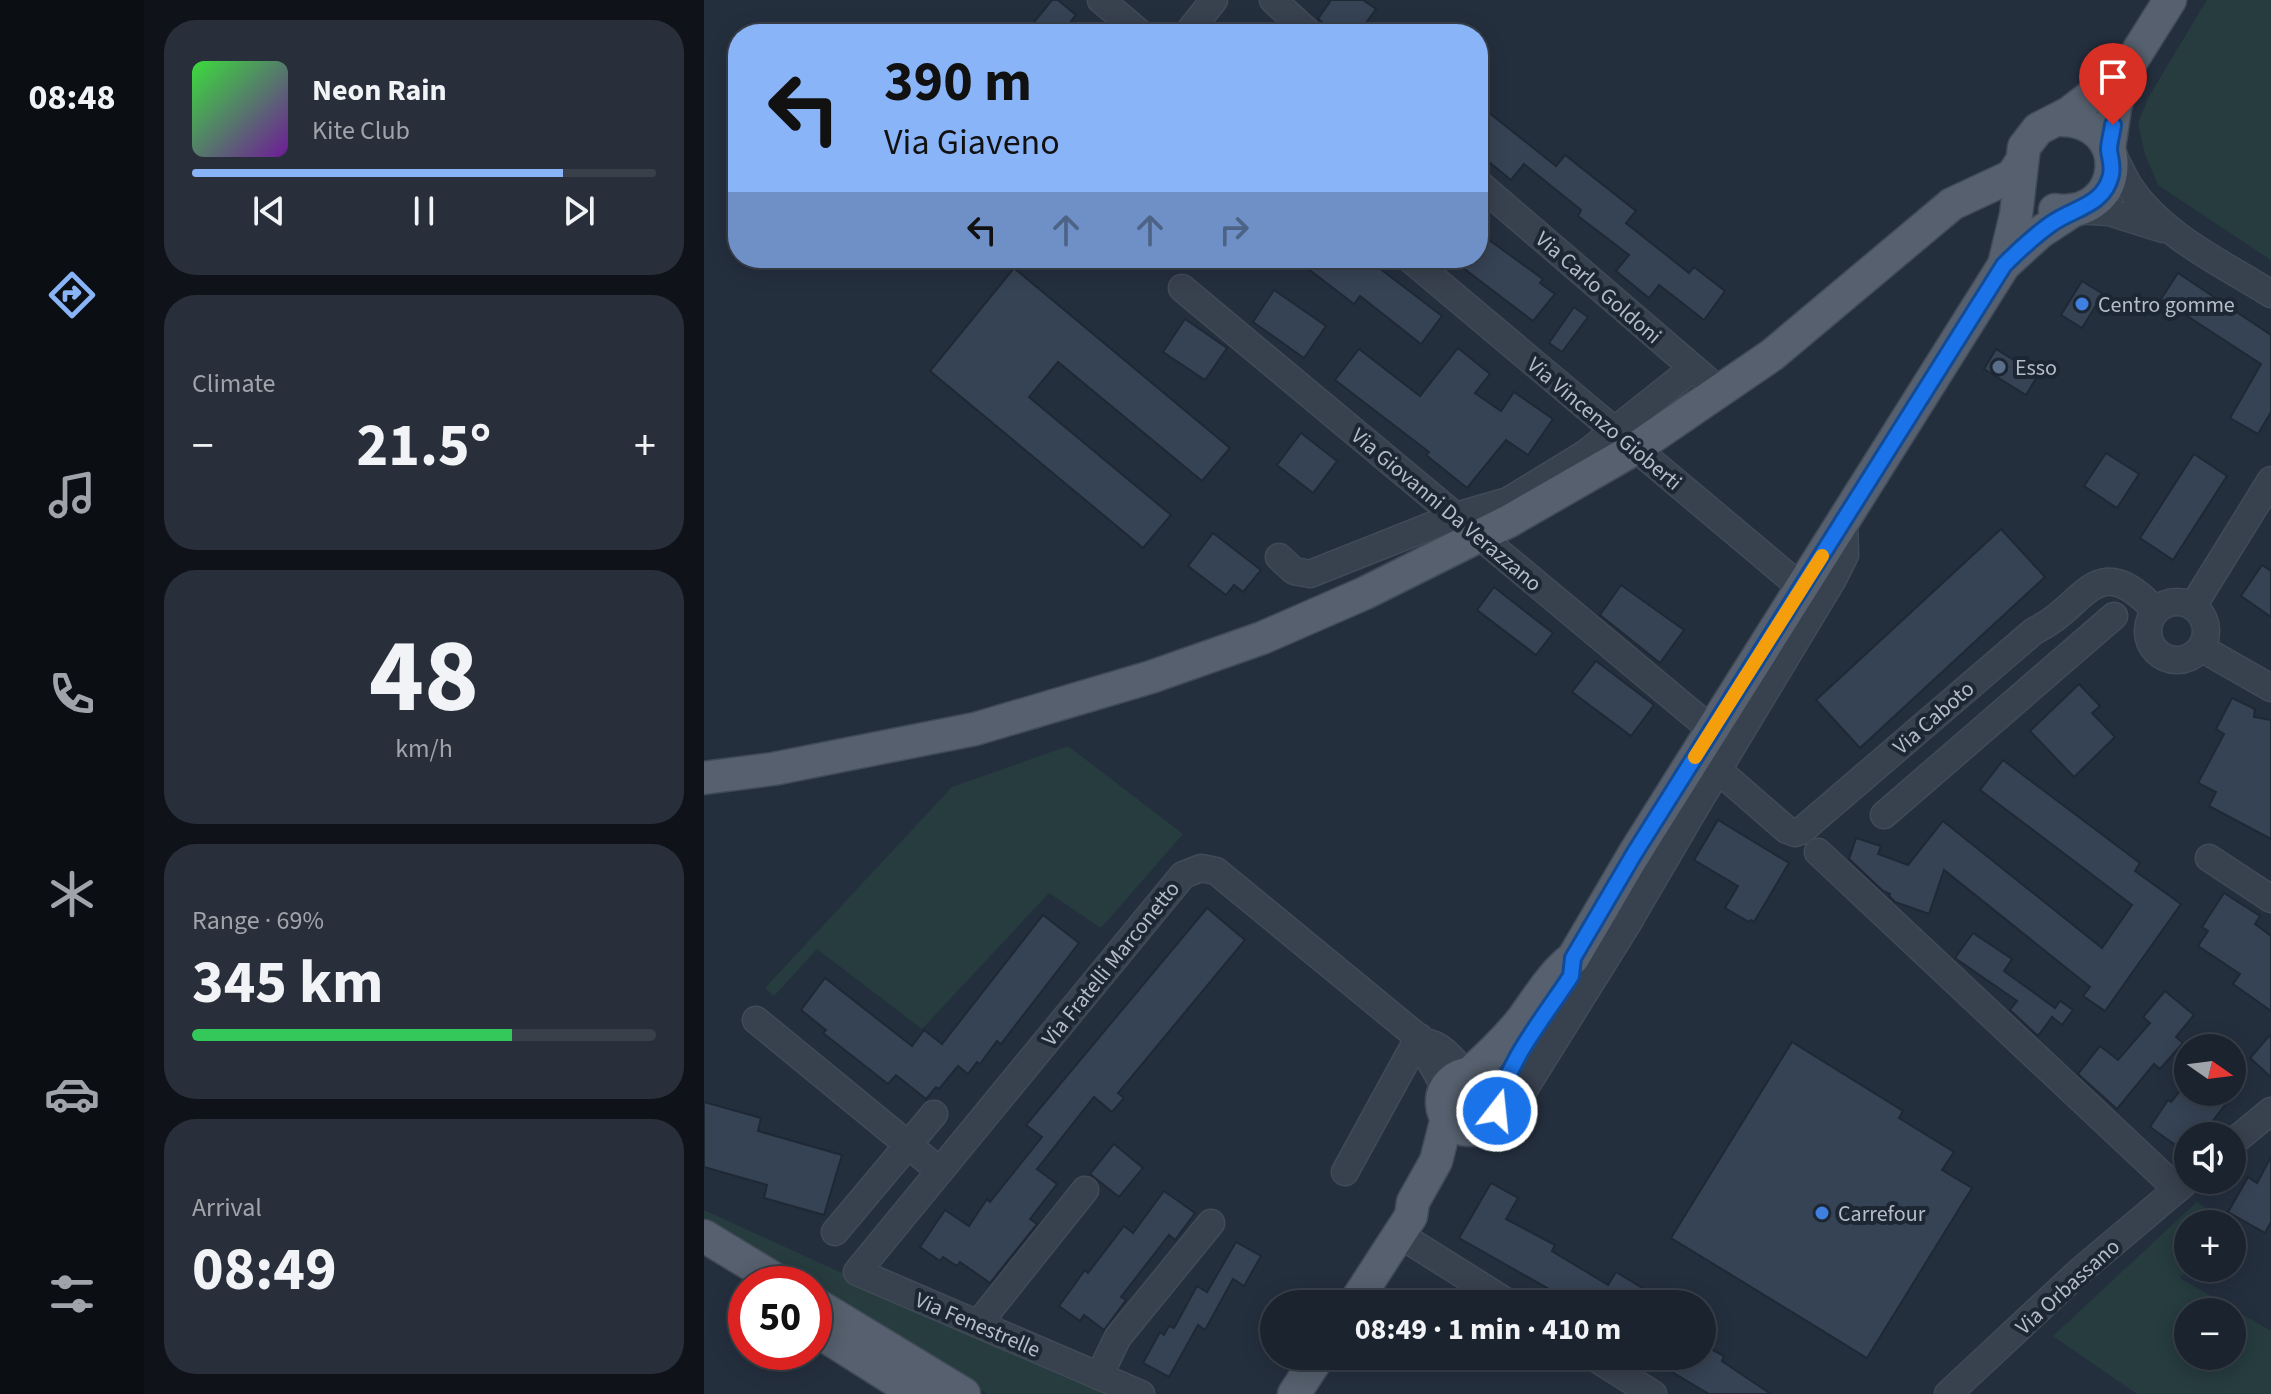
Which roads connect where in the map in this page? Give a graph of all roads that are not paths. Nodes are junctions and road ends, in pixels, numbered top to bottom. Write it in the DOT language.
graph roads {
  1 [pos="1101,0"];
  2 [pos="1214,0"];
  3 [pos="1273,0"];
  4 [pos="2170,0"];
  5 [pos="1129,24"];
  6 [pos="1195,24"];
  7 [pos="1299,24"];
  8 [pos="2126,70"];
  9 [pos="2057,120"];
  10 [pos="2109,148"];
  11 [pos="2021,171"];
  12 [pos="1488,192"];
  13 [pos="2074,210"];
  14 [pos="2174,234"];
  15 [pos="2004,265"];
  16 [pos="1421,268"];
  17 [pos="1182,288"];
  18 [pos="2271,294"];
  19 [pos="1693,368"];
  20 [pos="1720,391"];
  21 [pos="1625,439"];
  22 [pos="2271,480"];
  23 [pos="1844,522"];
  24 [pos="1467,526"];
  25 [pos="1279,557"];
  26 [pos="1802,588"];
  27 [pos="2193,606"];
  28 [pos="2156,611"];
  29 [pos="2114,616"];
  30 [pos="2201,648"];
  31 [pos="1973,683"];
  32 [pos="2271,688"];
  33 [pos="2000,715"];
  34 [pos="1712,730"];
  35 [pos="1906,740"];
  36 [pos="1718,770"];
  37 [pos="1935,771"];
  38 [pos="704,778"];
  39 [pos="1698,803"];
  40 [pos="1884,815"];
  41 [pos="1655,821"];
  42 [pos="1818,852"];
  43 [pos="1634,854"];
  44 [pos="2209,858"];
  45 [pos="2271,899"];
  46 [pos="1631,918"];
  47 [pos="756,1020"];
  48 [pos="1422,1039"];
  49 [pos="1471,1100"];
  50 [pos="2271,1111"];
  51 [pos="934,1114"];
  52 [pos="2246,1132"];
  53 [pos="908,1145"];
  54 [pos="940,1171"];
  55 [pos="1345,1172"];
  56 [pos="2174,1177"];
  57 [pos="1085,1190"];
  58 [pos="2174,1193"];
  59 [pos="1211,1223"];
  60 [pos="1406,1225"];
  61 [pos="835,1232"];
  62 [pos="704,1236"];
  63 [pos="704,1261"];
  64 [pos="753,1266"];
  65 [pos="857,1272"];
  66 [pos="728,1275"];
  67 [pos="1363,1290"];
  68 [pos="1492,1290"];
  69 [pos="832,1314"];
  70 [pos="978,1324"];
  71 [pos="832,1340"];
  72 [pos="1310,1370"];
  73 [pos="1614,1370"];
  74 [pos="1099,1376"];
  75 [pos="917,1394"];
  76 [pos="964,1394"];
  77 [pos="1141,1394"];
  78 [pos="1294,1394"];
  79 [pos="1653,1394"];
  80 [pos="1948,1394"];
  1 -- 5 [label="street"];
  2 -- 6 [label="street"];
  3 -- 7 [label="street"];
  4 -- 8 [label="main road"];
  8 -- 9 [label="main road"];
  8 -- 10 [label="main road"];
  9 -- 10 [label="main road"];
  9 -- 11 [label="main road"];
  10 -- 13 [label="main road"];
  10 -- 14 [label="street"];
  11 -- 13 [label="main road"];
  11 -- 15 [label="main road"];
  11 -- 20 [label="main road"];
  12 -- 19 [label="street, Via Carlo Goldoni"];
  13 -- 14 [label="street"];
  13 -- 15 [label="main road"];
  14 -- 18 [label="street"];
  15 -- 23 [label="main road"];
  16 -- 21 [label="street, Via Vincenzo Gioberti"];
  17 -- 24 [label="street, Via Giovanni Da Verazzano"];
  19 -- 20 [label="street, Via Carlo Goldoni"];
  19 -- 21 [label="street"];
  20 -- 21 [label="main road"];
  21 -- 24 [label="main road"];
  21 -- 26 [label="street, Via Vincenzo Gioberti"];
  22 -- 27 [label="street"];
  23 -- 26 [label="main road"];
  23 -- 36 [label="street"];
  24 -- 25 [label="street"];
  24 -- 34 [label="street, Via Giovanni Da Verazzano"];
  24 -- 38 [label="main road"];
  26 -- 34 [label="main road"];
  27 -- 28 [label="street"];
  27 -- 30 [label="street"];
  28 -- 30 [label="street"];
  28 -- 31 [label="street, Via Caboto"];
  29 -- 33 [label="street"];
  30 -- 32 [label="street"];
  31 -- 33 [label="street"];
  31 -- 35 [label="street, Via Caboto"];
  33 -- 37 [label="street"];
  34 -- 41 [label="main road"];
  35 -- 36 [label="street, Via Caboto"];
  35 -- 37 [label="street"];
  36 -- 39 [label="street"];
  37 -- 40 [label="street"];
  39 -- 41 [label="street"];
  39 -- 46 [label="street"];
  41 -- 43 [label="main road"];
  42 -- 56 [label="street"];
  43 -- 46 [label="street"];
  43 -- 49 [label="main road"];
  44 -- 45 [label="street"];
  46 -- 49 [label="street"];
  47 -- 53 [label="street"];
  48 -- 49 [label="street, Via Fratelli Marconetto"];
  48 -- 54 [label="street, Via Fratelli Marconetto"];
  48 -- 55 [label="street"];
  49 -- 60 [label="main road"];
  50 -- 52 [label="street"];
  51 -- 53 [label="street"];
  53 -- 54 [label="street"];
  53 -- 61 [label="street"];
  54 -- 65 [label="street, Via Fratelli Marconetto"];
  57 -- 70 [label="street"];
  58 -- 80 [label="street, Via Orbassano"];
  59 -- 74 [label="street"];
  60 -- 67 [label="main road"];
  60 -- 68 [label="street"];
  62 -- 64 [label="main road"];
  63 -- 66 [label="main road"];
  65 -- 70 [label="street, Via Fenestrelle"];
  69 -- 76 [label="main road"];
  70 -- 74 [label="street, Via Fenestrelle"];
  71 -- 75 [label="main road"];
  72 -- 78 [label="main road"];
  73 -- 79 [label="street"];
  74 -- 77 [label="street, Via Fenestrelle"];
}
